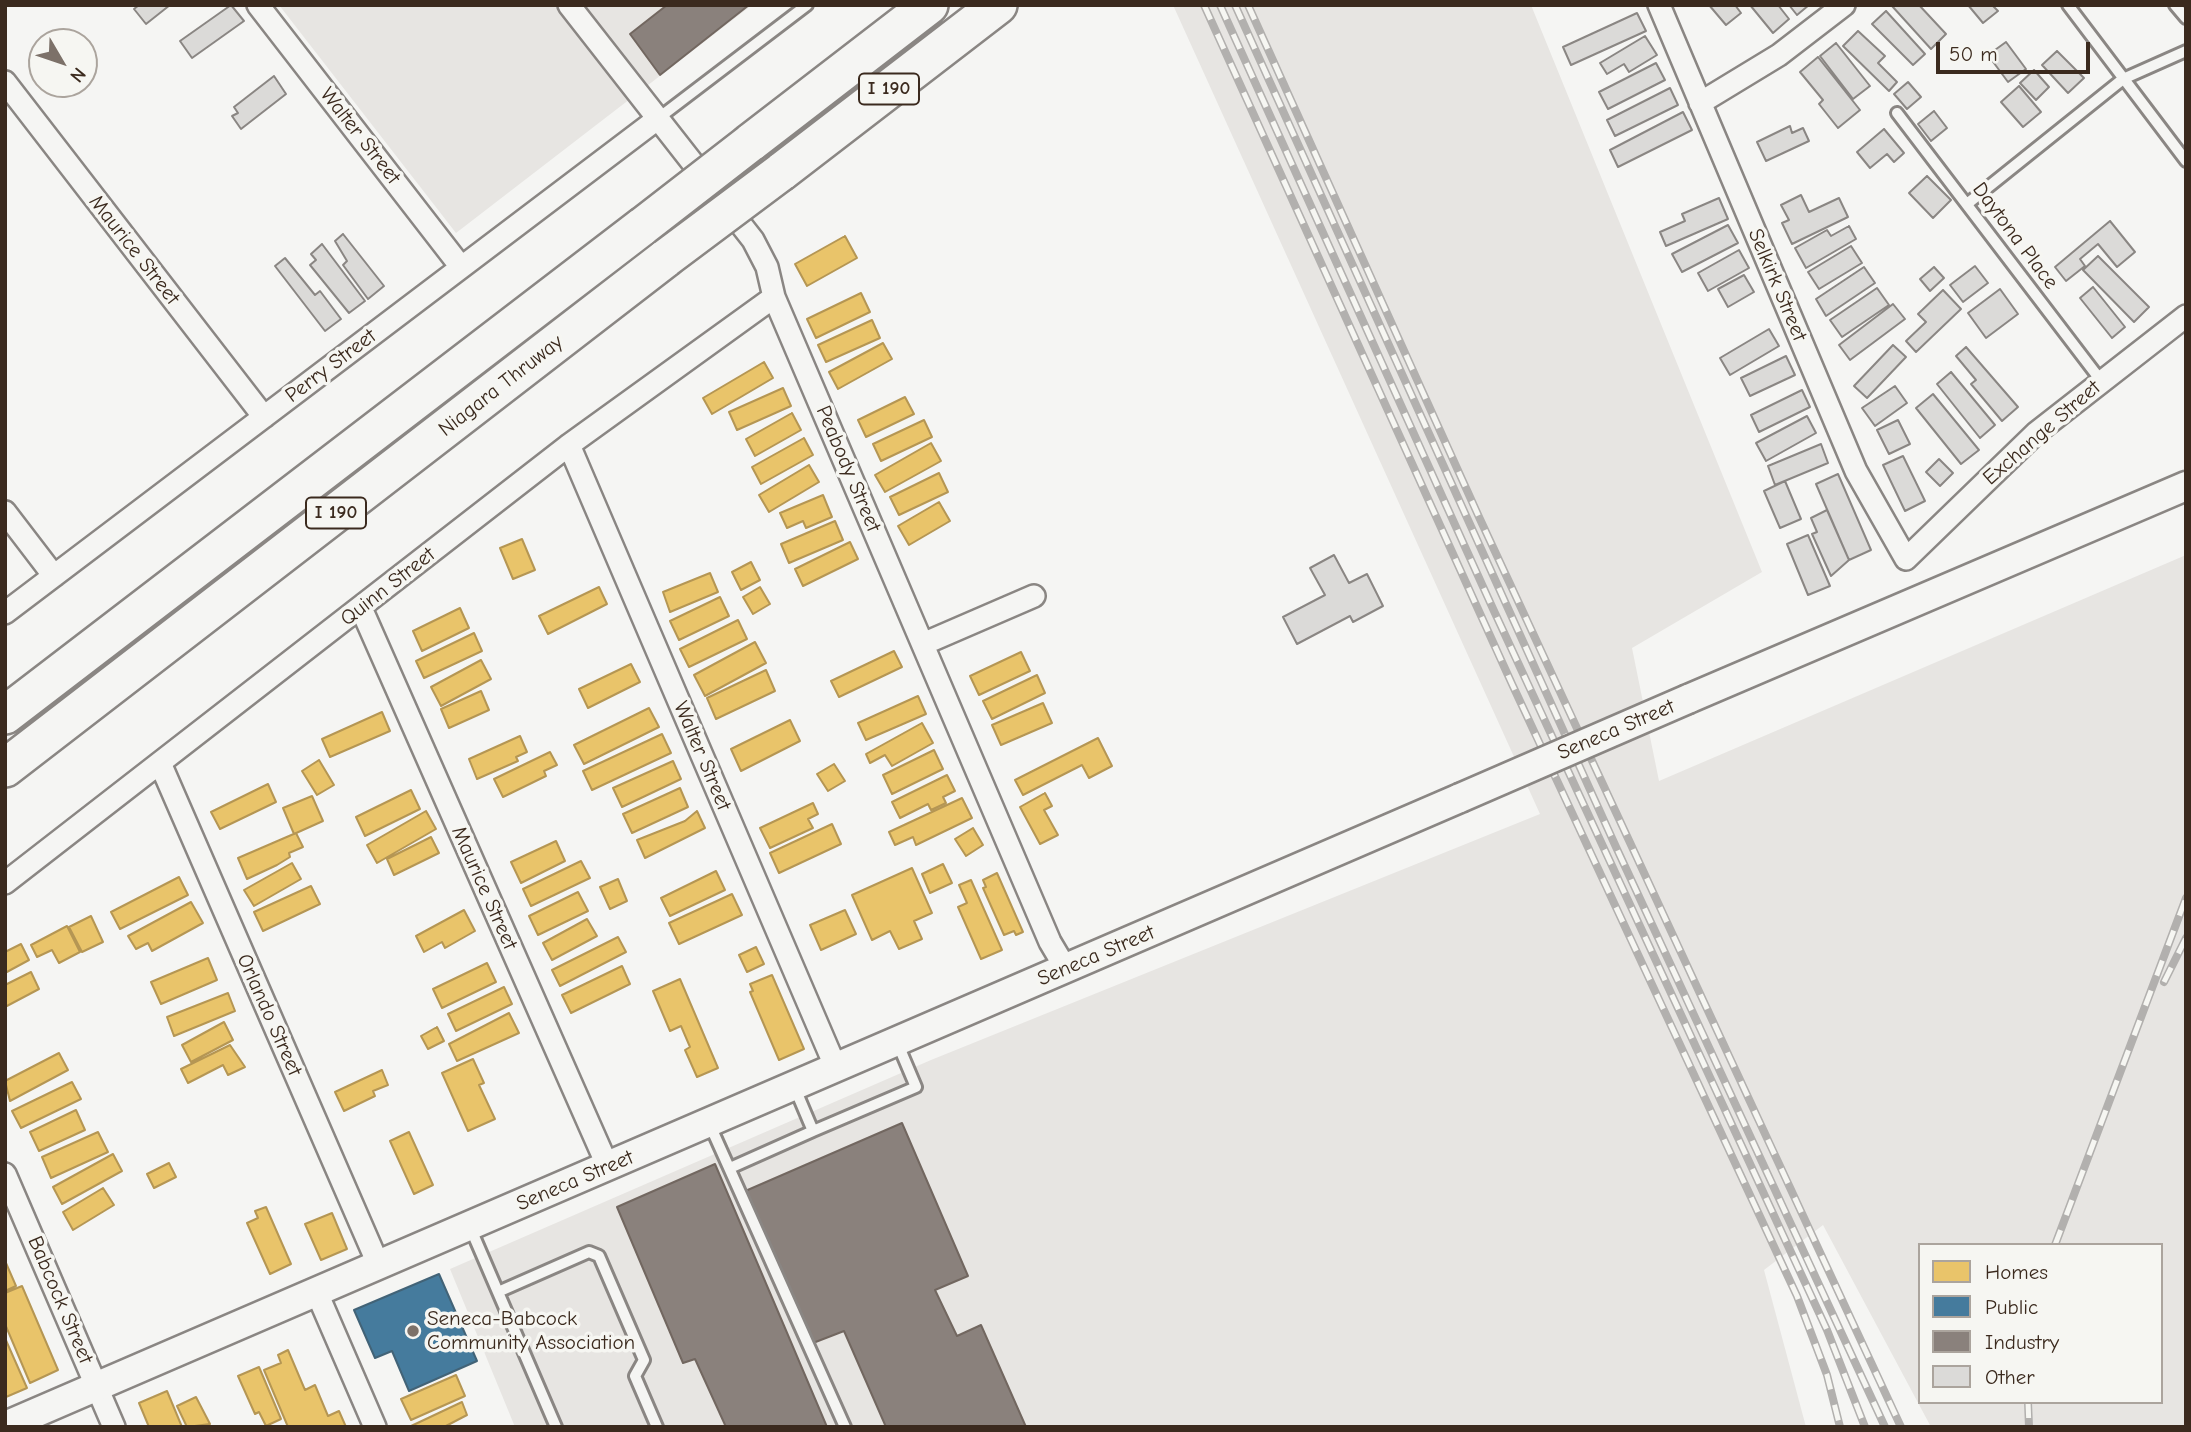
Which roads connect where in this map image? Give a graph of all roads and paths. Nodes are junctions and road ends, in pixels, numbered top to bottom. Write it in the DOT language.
graph roads {
  1 [pos="258,5"];
  2 [pos="569,5"];
  3 [pos="807,5"];
  4 [pos="929,5"];
  5 [pos="998,5"];
  6 [pos="1659,5"];
  7 [pos="1844,5"];
  8 [pos="2068,5"];
  9 [pos="2175,5"];
  10 [pos="2186,19"];
  11 [pos="2186,51"];
  12 [pos="2123,79"];
  13 [pos="5,82"];
  14 [pos="1700,103"];
  15 [pos="1897,113"];
  16 [pos="656,120"];
  17 [pos="2186,161"];
  18 [pos="1967,204"];
  19 [pos="461,267"];
  20 [pos="774,297"];
  21 [pos="2186,316"];
  22 [pos="2102,382"];
  23 [pos="264,417"];
  24 [pos="569,445"];
  25 [pos="2186,486"];
  26 [pos="5,512"];
  27 [pos="1906,559"];
  28 [pos="54,576"];
  29 [pos="1034,596"];
  30 [pos="361,608"];
  31 [pos="5,613"];
  32 [pos="923,644"];
  33 [pos="5,715"];
  34 [pos="160,763"];
  35 [pos="5,768"];
  36 [pos="5,883"];
  37 [pos="1066,969"];
  38 [pos="897,1041"];
  39 [pos="836,1068"];
  40 [pos="794,1086"];
  41 [pos="709,1123"];
  42 [pos="813,1131"];
  43 [pos="608,1167"];
  44 [pos="730,1168"];
  45 [pos="5,1174"];
  46 [pos="470,1227"];
  47 [pos="379,1266"];
  48 [pos="498,1292"];
  49 [pos="317,1293"];
  50 [pos="97,1387"];
  51 [pos="5,1426"];
  52 [pos="114,1427"];
  53 [pos="375,1427"];
  54 [pos="556,1427"];
  55 [pos="657,1427"];
  56 [pos="845,1427"];
  1 -- 19 [label="street, Walter Street"];
  2 -- 16 [label="street, Peabody Street"];
  3 -- 16 [label="lane"];
  4 -- 33 [label="highway, Niagara Thruway / I 190, bridge"];
  5 -- 35 [label="highway, Niagara Thruway / I 190, bridge"];
  6 -- 14 [label="street, Selkirk Street"];
  7 -- 14 [label="street"];
  8 -- 12 [label="lane"];
  9 -- 10 [label="lane"];
  11 -- 12 [label="lane"];
  12 -- 17 [label="lane"];
  12 -- 18 [label="lane"];
  13 -- 23 [label="street, Maurice Street"];
  14 -- 27 [label="street, Selkirk Street"];
  15 -- 18 [label="lane, Daytona Place"];
  16 -- 19 [label="street, Perry Street"];
  16 -- 20 [label="street, Peabody Street"];
  18 -- 22 [label="lane, Daytona Place"];
  19 -- 23 [label="street, Perry Street"];
  20 -- 24 [label="street, Quinn Street"];
  20 -- 32 [label="street, Peabody Street"];
  21 -- 22 [label="street, Exchange Street"];
  22 -- 27 [label="street, Exchange Street"];
  23 -- 28 [label="street, Perry Street"];
  24 -- 30 [label="street, Quinn Street"];
  24 -- 39 [label="street, Walter Street"];
  25 -- 37 [label="main road, Seneca Street, bridge"];
  26 -- 28 [label="street"];
  28 -- 31 [label="street, Perry Street"];
  29 -- 32 [label="street"];
  30 -- 34 [label="street, Quinn Street"];
  30 -- 43 [label="street, Maurice Street"];
  32 -- 37 [label="street, Peabody Street"];
  34 -- 36 [label="street, Quinn Street"];
  34 -- 47 [label="street, Orlando Street"];
  37 -- 38 [label="main road, Seneca Street"];
  38 -- 39 [label="main road, Seneca Street"];
  38 -- 42 [label="lane"];
  39 -- 40 [label="main road, Seneca Street"];
  40 -- 41 [label="main road, Seneca Street"];
  40 -- 42 [label="lane"];
  41 -- 43 [label="main road, Seneca Street"];
  41 -- 44 [label="lane"];
  42 -- 44 [label="lane"];
  43 -- 46 [label="main road, Seneca Street"];
  44 -- 56 [label="lane"];
  45 -- 50 [label="street, Babcock Street"];
  46 -- 47 [label="main road, Seneca Street"];
  46 -- 48 [label="lane"];
  47 -- 49 [label="main road, Seneca Street"];
  48 -- 54 [label="lane"];
  48 -- 55 [label="lane"];
  49 -- 50 [label="main road, Seneca Street"];
  49 -- 53 [label="street"];
  50 -- 51 [label="main road, Seneca Street"];
  50 -- 52 [label="street, Babcock Street"];
}
